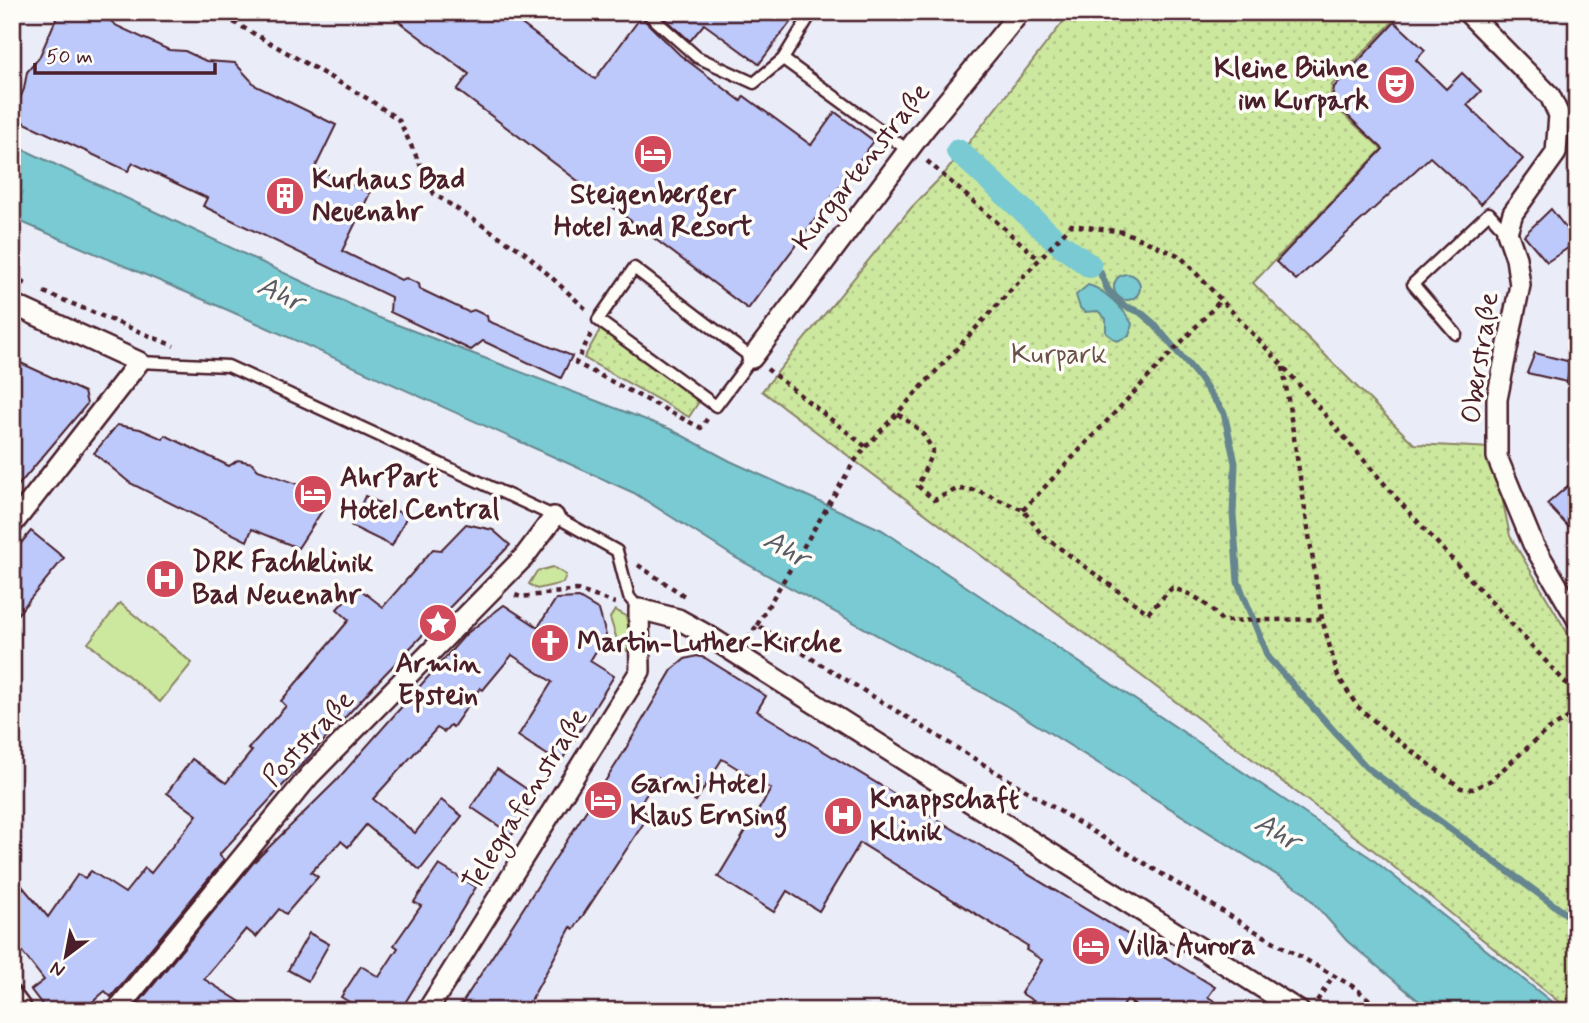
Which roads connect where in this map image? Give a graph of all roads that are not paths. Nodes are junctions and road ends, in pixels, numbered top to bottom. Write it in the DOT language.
graph roads {
  1 [pos="646,12"];
  2 [pos="812,12"];
  3 [pos="1020,12"];
  4 [pos="1467,12"];
  5 [pos="783,58"];
  6 [pos="909,151"];
  7 [pos="1507,232"];
  8 [pos="12,304"];
  9 [pos="1456,334"];
  10 [pos="752,358"];
  11 [pos="139,362"];
  12 [pos="554,517"];
  13 [pos="12,525"];
  14 [pos="639,609"];
  15 [pos="1577,619"];
  16 [pos="12,996"];
  17 [pos="1308,1007"];
  18 [pos="23,1011"];
  19 [pos="116,1011"];
  20 [pos="428,1011"];
  1 -- 5 [label="lane"];
  2 -- 5 [label="lane"];
  3 -- 6 [label="street, Kurgartenstraße"];
  4 -- 7 [label="street"];
  5 -- 6 [label="lane"];
  6 -- 10 [label="street, Kurgartenstraße"];
  7 -- 9 [label="lane"];
  7 -- 15 [label="street, Oberstraße"];
  8 -- 11 [label="street"];
  10 -- 10 [label="lane"];
  11 -- 12 [label="lane"];
  11 -- 13 [label="street"];
  12 -- 14 [label="lane"];
  12 -- 19 [label="street, Poststraße"];
  14 -- 17 [label="street"];
  14 -- 20 [label="street, Telegrafenstraße"];
  16 -- 18 [label="street"];
}
